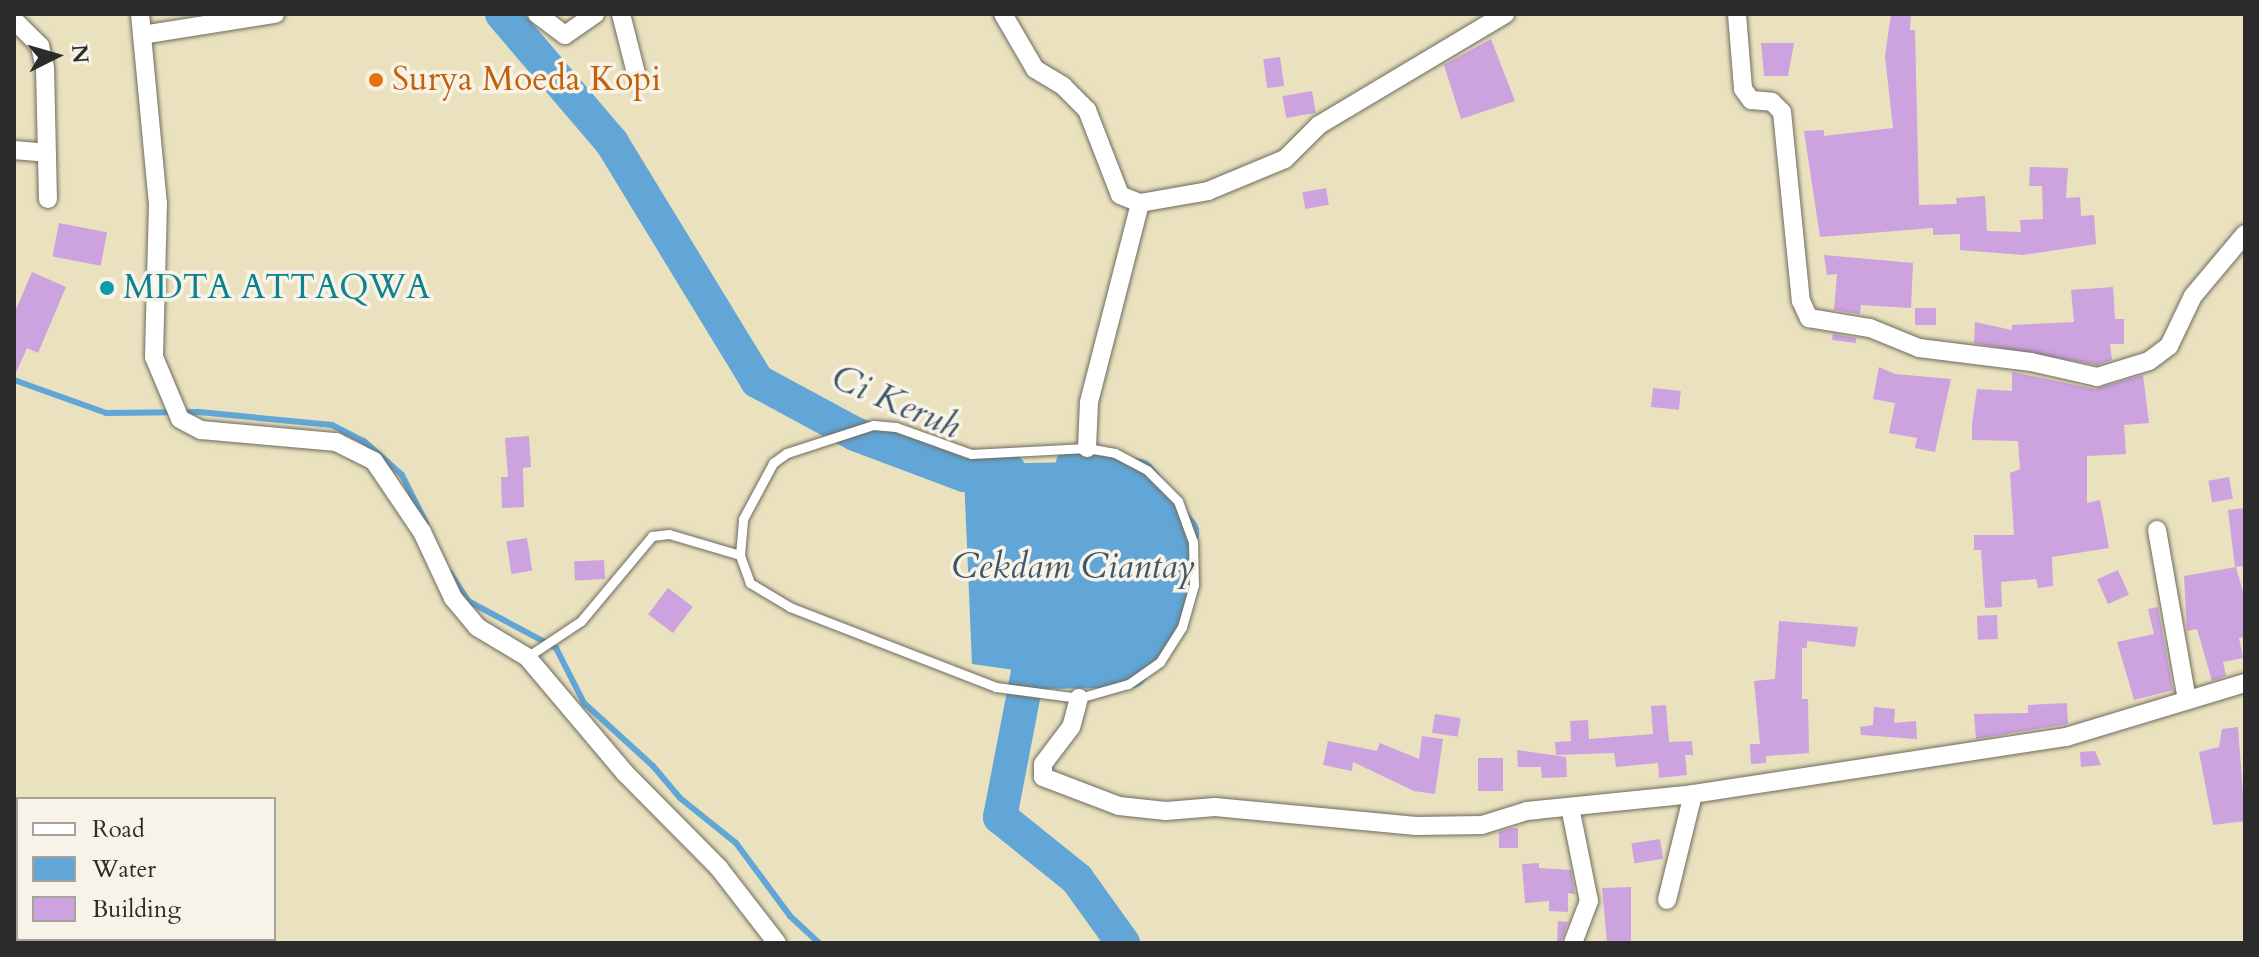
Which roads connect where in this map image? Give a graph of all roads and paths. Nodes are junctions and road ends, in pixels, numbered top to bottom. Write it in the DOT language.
graph roads {
  1 [pos="140,14"];
  2 [pos="275,14"];
  3 [pos="537,14"];
  4 [pos="595,14"];
  5 [pos="621,14"];
  6 [pos="1003,14"];
  7 [pos="1505,14"];
  8 [pos="1737,14"];
  9 [pos="14,20"];
  10 [pos="142,35"];
  11 [pos="638,81"];
  12 [pos="14,150"];
  13 [pos="46,153"];
  14 [pos="48,199"];
  15 [pos="1140,203"];
  16 [pos="2245,234"];
  17 [pos="1087,448"];
  18 [pos="2157,530"];
  19 [pos="740,555"];
  20 [pos="531,654"];
  21 [pos="2245,683"];
  22 [pos="1070,698"];
  23 [pos="2187,700"];
  24 [pos="1693,794"];
  25 [pos="1570,807"];
  26 [pos="1667,900"];
  27 [pos="777,943"];
  28 [pos="1573,943"];
  1 -- 10 [label="street"];
  2 -- 10 [label="street"];
  3 -- 4 [label="street"];
  5 -- 11 [label="street"];
  6 -- 15 [label="street"];
  7 -- 15 [label="street"];
  8 -- 16 [label="street"];
  9 -- 13 [label="street"];
  10 -- 20 [label="street"];
  12 -- 13 [label="street"];
  13 -- 14 [label="street"];
  15 -- 17 [label="street"];
  17 -- 19 [label="lane"];
  17 -- 22 [label="lane"];
  18 -- 23 [label="street"];
  19 -- 20 [label="lane"];
  19 -- 22 [label="lane"];
  20 -- 27 [label="street"];
  21 -- 23 [label="street"];
  22 -- 25 [label="street"];
  23 -- 24 [label="street"];
  24 -- 25 [label="street"];
  24 -- 26 [label="street"];
  25 -- 28 [label="street"];
}
